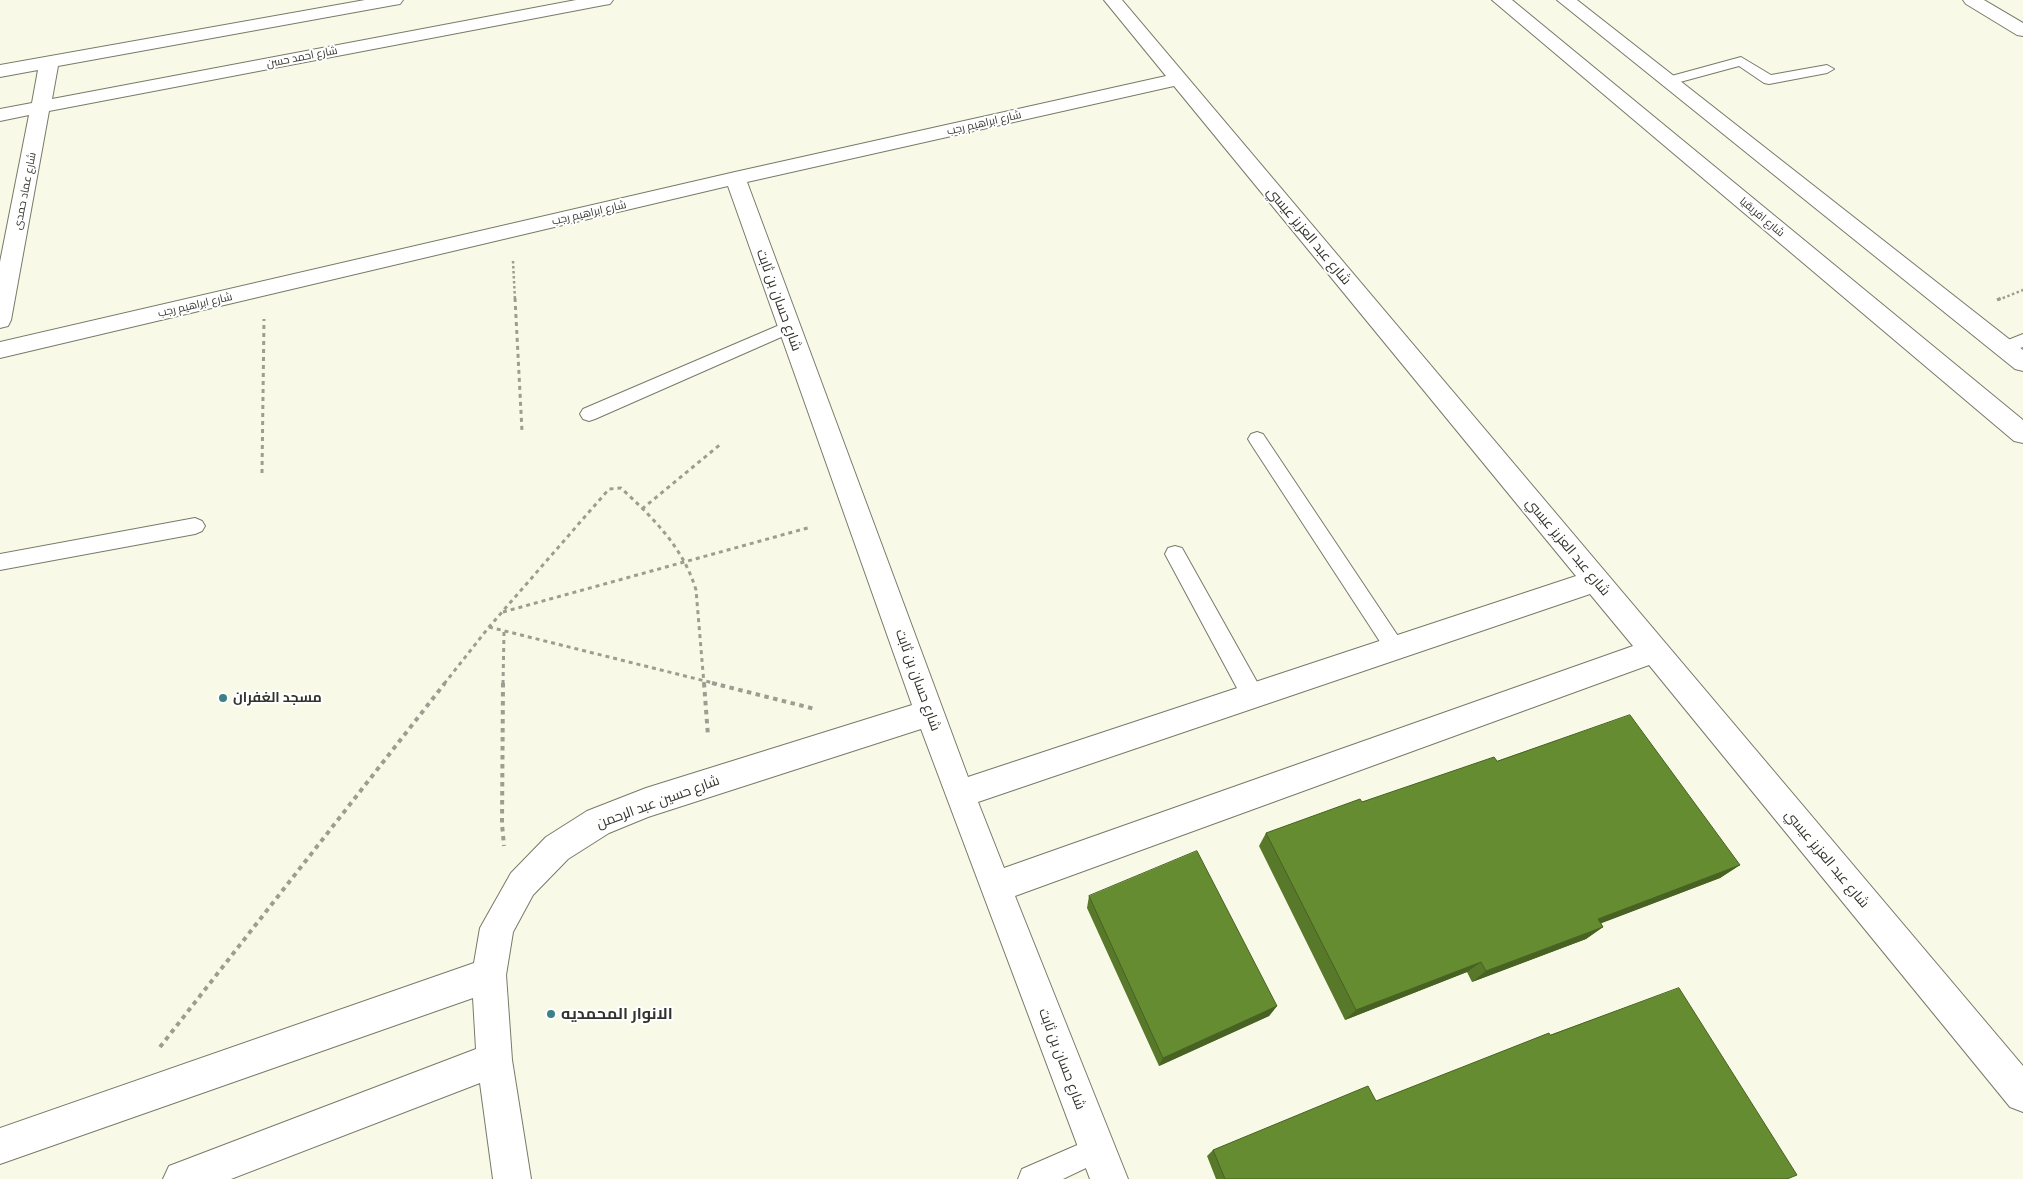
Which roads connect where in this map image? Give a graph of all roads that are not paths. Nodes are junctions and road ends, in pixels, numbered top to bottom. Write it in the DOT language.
graph roads {
  1 [pos="394,0"];
  2 [pos="604,0"];
  3 [pos="1113,0"];
  4 [pos="1501,0"];
  5 [pos="1566,0"];
  6 [pos="1972,0"];
  7 [pos="2023,31"];
  8 [pos="50,62"];
  9 [pos="1827,69"];
  10 [pos="0,71"];
  11 [pos="1178,79"];
  12 [pos="1669,81"];
  13 [pos="41,107"];
  14 [pos="0,115"];
  15 [pos="735,178"];
  16 [pos="0,320"];
  17 [pos="789,327"];
  18 [pos="2023,340"];
  19 [pos="2004,348"];
  20 [pos="0,350"];
  21 [pos="2023,363"];
  22 [pos="589,414"];
  23 [pos="2023,434"];
  24 [pos="1257,439"];
  25 [pos="195,526"];
  26 [pos="1175,554"];
  27 [pos="0,562"];
  28 [pos="1596,581"];
  29 [pos="1395,648"];
  30 [pos="1654,651"];
  31 [pos="1253,696"];
  32 [pos="930,713"];
  33 [pos="959,794"];
  34 [pos="995,887"];
  35 [pos="489,975"];
  36 [pos="494,1060"];
  37 [pos="2023,1094"];
  38 [pos="0,1146"];
  39 [pos="1098,1150"];
  40 [pos="182,1179"];
  41 [pos="512,1179"];
  42 [pos="1032,1179"];
  43 [pos="1109,1179"];
  1 -- 8 [label="street"];
  2 -- 13 [label="street, شارع احمد حسن"];
  3 -- 11 [label="street, شارع عبد العزيز عيسي"];
  4 -- 23 [label="street, شارع افريقيا"];
  5 -- 12 [label="street"];
  6 -- 7 [label="street"];
  8 -- 10 [label="street"];
  8 -- 13 [label="street, شارع عماد حمدى"];
  9 -- 12 [label="lane"];
  11 -- 15 [label="street, شارع ابراهيم رجب"];
  11 -- 28 [label="street, شارع عبد العزيز عيسي"];
  12 -- 19 [label="street"];
  13 -- 14 [label="street, شارع احمد حسن"];
  13 -- 16 [label="street, شارع عماد حمدى"];
  15 -- 17 [label="street, شارع حسان بن ثابت"];
  15 -- 20 [label="street, شارع ابراهيم رجب"];
  17 -- 22 [label="lane"];
  17 -- 32 [label="street, شارع حسان بن ثابت"];
  18 -- 19 [label="lane"];
  19 -- 21 [label="street"];
  24 -- 29 [label="lane"];
  25 -- 27 [label="lane"];
  26 -- 31 [label="lane"];
  28 -- 29 [label="street"];
  28 -- 30 [label="street, شارع عبد العزيز عيسي"];
  29 -- 31 [label="street"];
  30 -- 34 [label="street"];
  30 -- 37 [label="street, شارع عبد العزيز عيسي"];
  31 -- 33 [label="street"];
  32 -- 33 [label="street, شارع حسان بن ثابت"];
  32 -- 35 [label="street, شارع حسين عبد الرحمن"];
  33 -- 34 [label="street, شارع حسان بن ثابت"];
  34 -- 39 [label="street, شارع حسان بن ثابت"];
  35 -- 36 [label="street, شارع حسين عبد الرحمن"];
  35 -- 38 [label="street"];
  36 -- 40 [label="street"];
  36 -- 41 [label="street, شارع حسين عبد الرحمن"];
  39 -- 42 [label="lane"];
  39 -- 43 [label="street, شارع حسان بن ثابت"];
}
